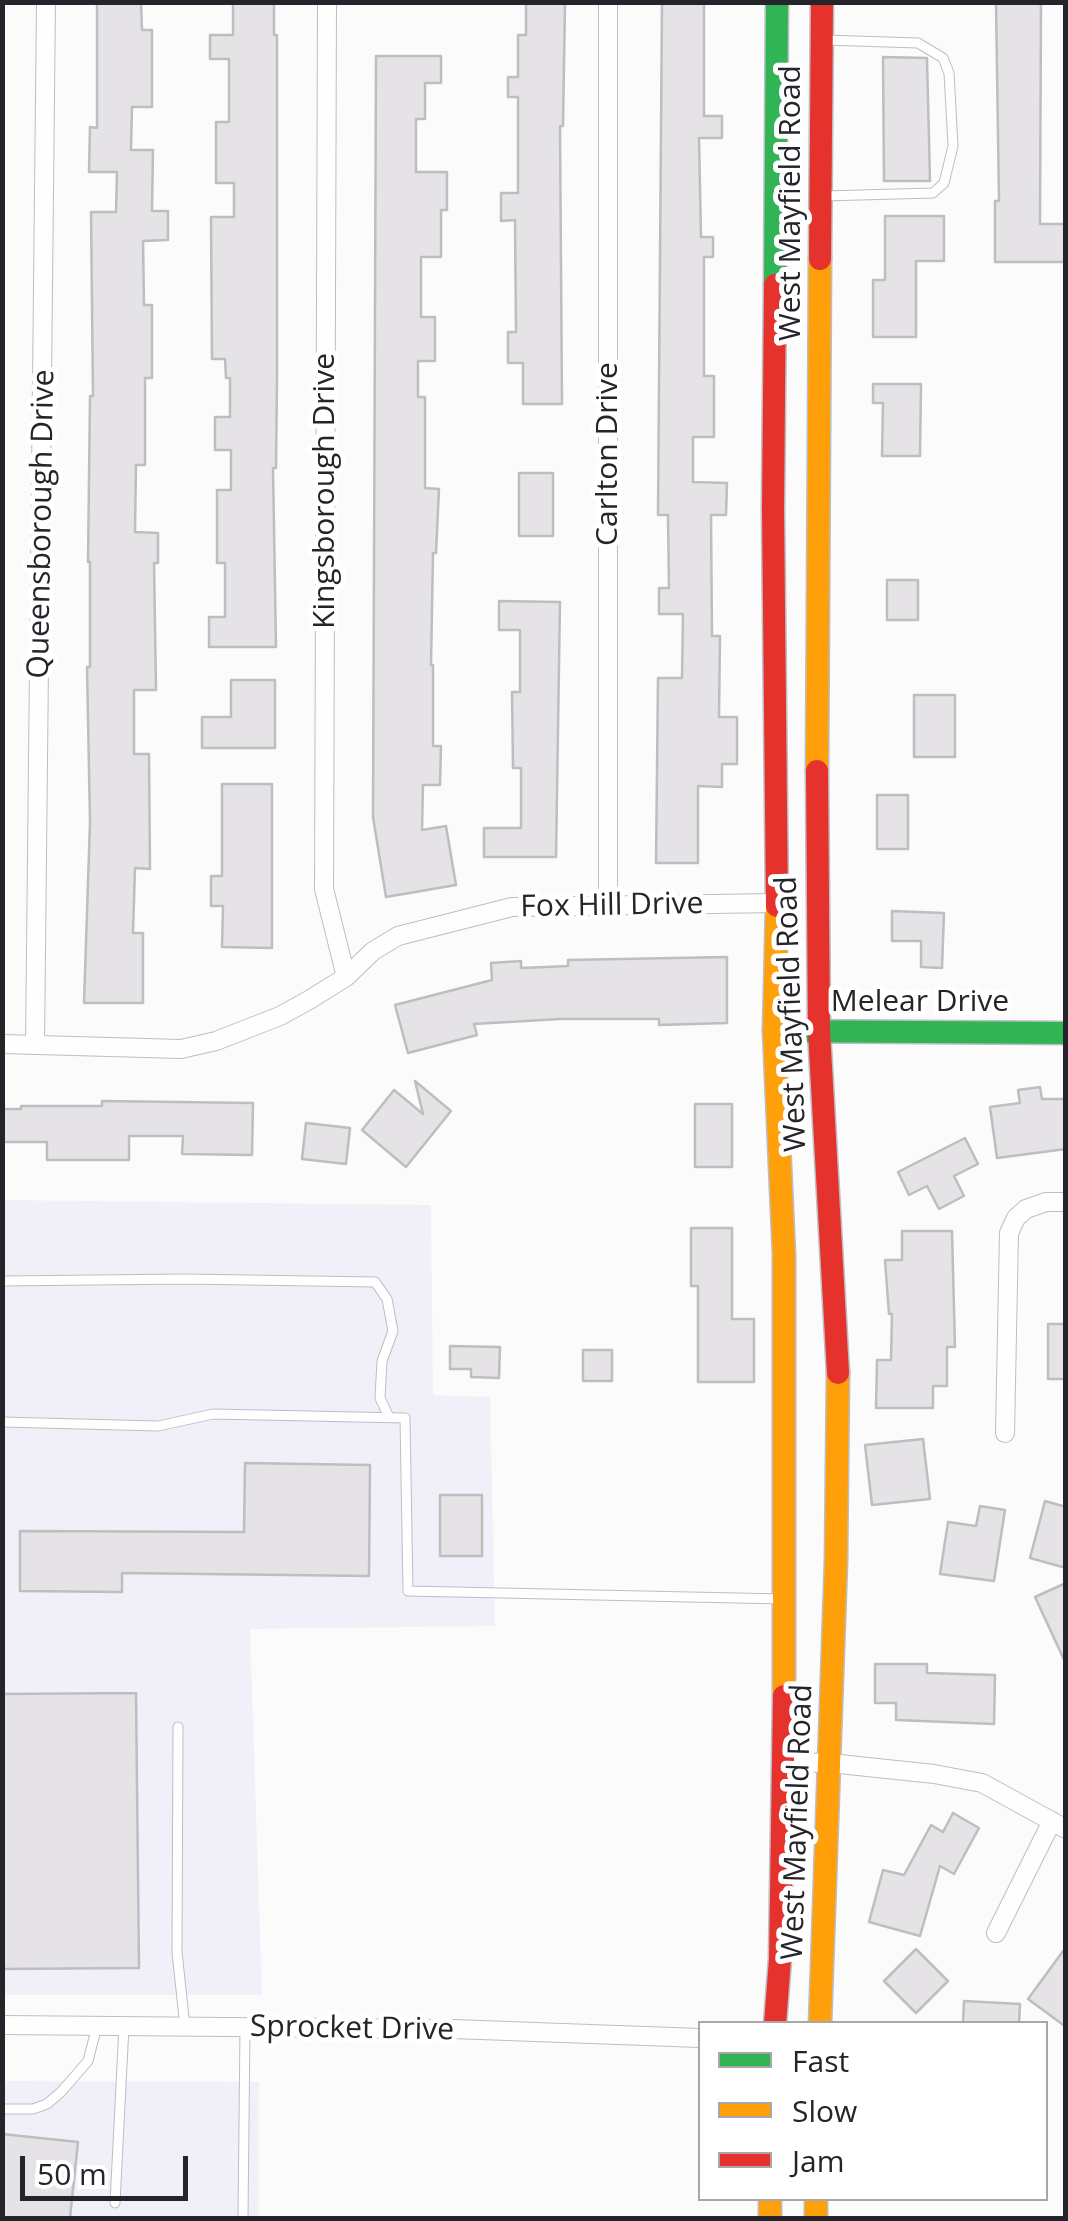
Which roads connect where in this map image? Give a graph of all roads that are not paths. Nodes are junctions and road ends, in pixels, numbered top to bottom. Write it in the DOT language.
graph roads {
  1 [pos="46,2"];
  2 [pos="327,2"];
  3 [pos="608,2"];
  4 [pos="777,2"];
  5 [pos="822,2"];
  6 [pos="822,40"];
  7 [pos="820,196"];
  8 [pos="776,903"];
  9 [pos="608,906"];
  10 [pos="346,976"];
  11 [pos="774,1031"];
  12 [pos="820,1031"];
  13 [pos="1066,1033"];
  14 [pos="2,1044"];
  15 [pos="36,1045"];
  16 [pos="1066,1202"];
  17 [pos="2,1281"];
  18 [pos="389,1418"];
  19 [pos="2,1422"];
  20 [pos="1005,1433"];
  21 [pos="786,1599"];
  22 [pos="178,1727"];
  23 [pos="782,1762"];
  24 [pos="830,1763"];
  25 [pos="1059,1825"];
  26 [pos="996,1932"];
  27 [pos="776,2021"];
  28 [pos="820,2021"];
  29 [pos="2,2025"];
  30 [pos="97,2026"];
  31 [pos="124,2026"];
  32 [pos="185,2027"];
  33 [pos="244,2027"];
  34 [pos="698,2038"];
  35 [pos="2,2109"];
  36 [pos="115,2204"];
  37 [pos="243,2218"];
  1 -- 15 [label="street, Queensborough Drive"];
  2 -- 10 [label="street, Kingsborough Drive"];
  3 -- 9 [label="street, Carlton Drive"];
  4 -- 8 [label="main road, West Mayfield Road"];
  5 -- 6 [label="main road, West Mayfield Road"];
  6 -- 7 [label="main road, West Mayfield Road"];
  6 -- 7 [label="lane"];
  7 -- 12 [label="main road, West Mayfield Road"];
  8 -- 9 [label="street, Fox Hill Drive"];
  8 -- 11 [label="main road, West Mayfield Road"];
  9 -- 10 [label="street, Fox Hill Drive"];
  10 -- 15 [label="street, Fox Hill Drive"];
  11 -- 12 [label="main road, Melear Drive"];
  11 -- 21 [label="main road, West Mayfield Road"];
  12 -- 13 [label="main road, Melear Drive"];
  12 -- 24 [label="main road, West Mayfield Road"];
  14 -- 15 [label="street, Fox Hill Drive"];
  16 -- 20 [label="street"];
  17 -- 18 [label="lane"];
  18 -- 19 [label="lane"];
  18 -- 21 [label="lane"];
  21 -- 23 [label="main road, West Mayfield Road"];
  22 -- 32 [label="lane"];
  23 -- 24 [label="street"];
  23 -- 27 [label="main road, West Mayfield Road"];
  24 -- 25 [label="street"];
  24 -- 28 [label="main road, West Mayfield Road"];
  25 -- 26 [label="street"];
  29 -- 30 [label="street, Sprocket Drive"];
  30 -- 31 [label="street, Sprocket Drive"];
  30 -- 35 [label="lane"];
  31 -- 32 [label="street, Sprocket Drive"];
  31 -- 36 [label="lane"];
  32 -- 33 [label="street, Sprocket Drive"];
  33 -- 34 [label="street, Sprocket Drive"];
  33 -- 37 [label="lane"];
}
